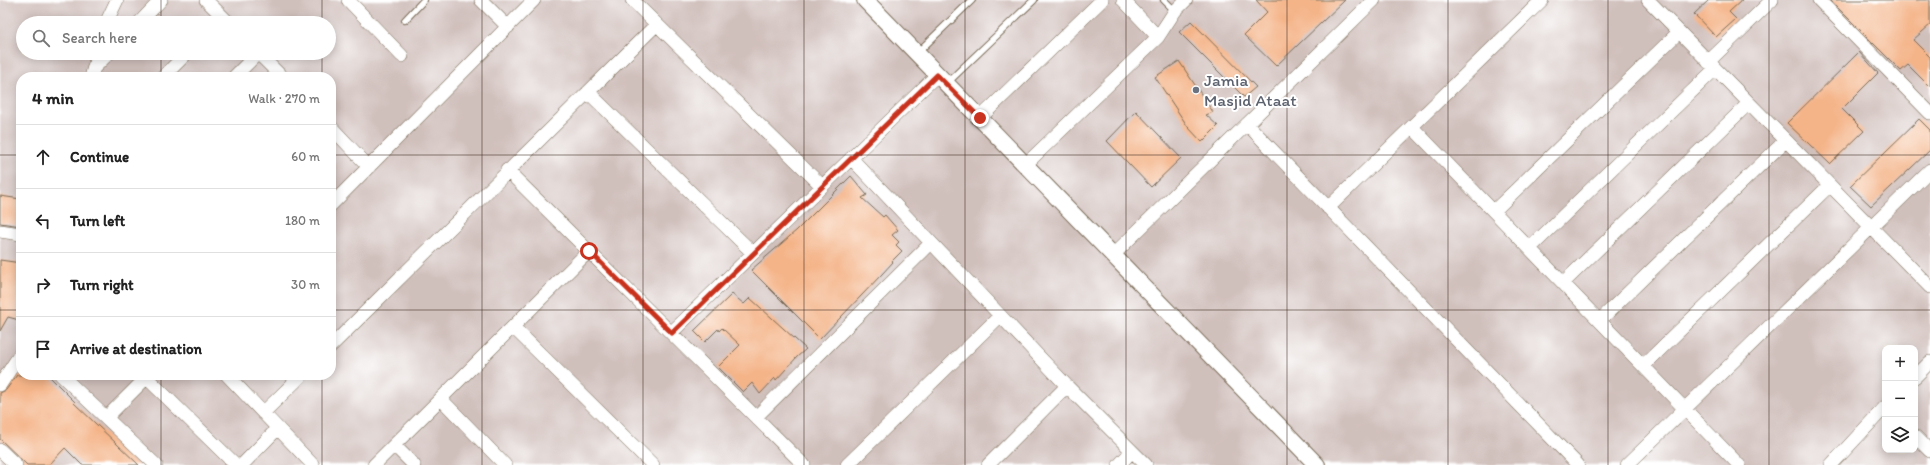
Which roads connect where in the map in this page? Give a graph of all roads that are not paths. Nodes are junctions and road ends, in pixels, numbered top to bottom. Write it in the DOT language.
graph roads {
  1 [pos="117,0"];
  2 [pos="161,0"];
  3 [pos="348,0"];
  4 [pos="424,0"];
  5 [pos="481,0"];
  6 [pos="534,0"];
  7 [pos="632,0"];
  8 [pos="865,0"];
  9 [pos="972,0"];
  10 [pos="1034,0"];
  11 [pos="1102,0"];
  12 [pos="1123,0"];
  13 [pos="1164,0"];
  14 [pos="1186,0"];
  15 [pos="1374,0"];
  16 [pos="1542,0"];
  17 [pos="1648,0"];
  18 [pos="1772,0"];
  19 [pos="1820,0"];
  20 [pos="210,2"];
  21 [pos="1175,11"];
  22 [pos="109,16"];
  23 [pos="146,16"];
  24 [pos="220,16"];
  25 [pos="405,20"];
  26 [pos="656,25"];
  27 [pos="508,27"];
  28 [pos="1679,32"];
  29 [pos="1158,37"];
  30 [pos="916,54"];
  31 [pos="402,56"];
  32 [pos="96,60"];
  33 [pos="103,60"];
  34 [pos="180,60"];
  35 [pos="251,60"];
  36 [pos="265,60"];
  37 [pos="1712,65"];
  38 [pos="92,72"];
  39 [pos="93,72"];
  40 [pos="168,72"];
  41 [pos="239,72"];
  42 [pos="277,72"];
  43 [pos="941,79"];
  44 [pos="588,92"];
  45 [pos="1749,103"];
  46 [pos="1930,113"];
  47 [pos="980,118"];
  48 [pos="1247,124"];
  49 [pos="1412,127"];
  50 [pos="336,132"];
  51 [pos="1785,141"];
  52 [pos="852,158"];
  53 [pos="1025,165"];
  54 [pos="370,166"];
  55 [pos="507,170"];
  56 [pos="1930,170"];
  57 [pos="822,186"];
  58 [pos="1829,186"];
  59 [pos="336,200"];
  60 [pos="1328,208"];
  61 [pos="1494,211"];
  62 [pos="1870,228"];
  63 [pos="0,231"];
  64 [pos="16,233"];
  65 [pos="931,243"];
  66 [pos="1530,248"];
  67 [pos="589,251"];
  68 [pos="753,253"];
  69 [pos="1113,255"];
  70 [pos="1563,283"];
  71 [pos="1930,287"];
  72 [pos="1000,316"];
  73 [pos="1600,320"];
  74 [pos="513,327"];
  75 [pos="672,333"];
  76 [pos="336,341"];
  77 [pos="16,361"];
  78 [pos="1930,362"];
  79 [pos="1644,365"];
  80 [pos="1918,374"];
  81 [pos="66,380"];
  82 [pos="142,380"];
  83 [pos="150,380"];
  84 [pos="232,380"];
  85 [pos="297,380"];
  86 [pos="0,385"];
  87 [pos="1067,386"];
  88 [pos="441,399"];
  89 [pos="1686,408"];
  90 [pos="1882,410"];
  91 [pos="263,413"];
  92 [pos="107,417"];
  93 [pos="756,417"];
  94 [pos="278,428"];
  95 [pos="1918,439"];
  96 [pos="394,445"];
  97 [pos="0,450"];
  98 [pos="1132,451"];
  99 [pos="1930,451"];
  100 [pos="16,465"];
  101 [pos="156,465"];
  102 [pos="236,465"];
  103 [pos="242,465"];
  104 [pos="313,465"];
  105 [pos="374,465"];
  106 [pos="414,465"];
  107 [pos="505,465"];
  108 [pos="653,465"];
  109 [pos="804,465"];
  110 [pos="846,465"];
  111 [pos="988,465"];
  112 [pos="1119,465"];
  113 [pos="1146,465"];
  114 [pos="1316,465"];
  115 [pos="1578,465"];
  116 [pos="1627,465"];
  117 [pos="1739,465"];
  118 [pos="1831,465"];
  1 -- 22 [label="street"];
  2 -- 23 [label="street"];
  3 -- 31 [label="street"];
  4 -- 25 [label="lane"];
  5 -- 27 [label="street"];
  6 -- 27 [label="street"];
  7 -- 26 [label="street"];
  8 -- 30 [label="street"];
  9 -- 30 [label="lane"];
  10 -- 43 [label="lane"];
  11 -- 47 [label="street"];
  12 -- 29 [label="street"];
  13 -- 21 [label="lane"];
  14 -- 21 [label="street"];
  15 -- 48 [label="street"];
  16 -- 49 [label="street"];
  17 -- 28 [label="street"];
  18 -- 37 [label="street"];
  19 -- 46 [label="street"];
  20 -- 24 [label="street"];
  21 -- 29 [label="street"];
  26 -- 44 [label="street"];
  26 -- 57 [label="street"];
  27 -- 54 [label="street"];
  28 -- 37 [label="street"];
  28 -- 61 [label="street"];
  29 -- 53 [label="street"];
  30 -- 43 [label="street"];
  32 -- 38 [label="street"];
  33 -- 39 [label="street"];
  34 -- 40 [label="street"];
  35 -- 41 [label="street"];
  36 -- 42 [label="street"];
  37 -- 45 [label="street"];
  37 -- 66 [label="street"];
  43 -- 47 [label="street"];
  43 -- 52 [label="street"];
  44 -- 55 [label="street"];
  44 -- 68 [label="street"];
  45 -- 51 [label="street"];
  45 -- 70 [label="street"];
  47 -- 53 [label="street"];
  48 -- 60 [label="street"];
  48 -- 69 [label="street"];
  49 -- 60 [label="street"];
  49 -- 61 [label="street"];
  50 -- 54 [label="street"];
  51 -- 58 [label="street"];
  51 -- 73 [label="street"];
  52 -- 57 [label="street"];
  52 -- 65 [label="street"];
  53 -- 69 [label="street"];
  54 -- 59 [label="street"];
  55 -- 67 [label="street"];
  55 -- 76 [label="street"];
  56 -- 62 [label="street"];
  57 -- 68 [label="street"];
  58 -- 62 [label="street"];
  58 -- 79 [label="street"];
  60 -- 115 [label="street"];
  61 -- 66 [label="street"];
  62 -- 71 [label="street"];
  62 -- 89 [label="street"];
  63 -- 64 [label="street"];
  65 -- 72 [label="street"];
  65 -- 93 [label="street"];
  66 -- 70 [label="street"];
  67 -- 74 [label="street"];
  67 -- 75 [label="street"];
  68 -- 75 [label="street"];
  69 -- 114 [label="street"];
  70 -- 73 [label="street"];
  72 -- 87 [label="street"];
  72 -- 110 [label="street"];
  73 -- 79 [label="street"];
  74 -- 88 [label="street"];
  74 -- 108 [label="street"];
  75 -- 93 [label="street"];
  77 -- 86 [label="street"];
  78 -- 80 [label="street"];
  79 -- 89 [label="street"];
  81 -- 92 [label="street"];
  82 -- 92 [label="street"];
  83 -- 102 [label="street"];
  84 -- 91 [label="street"];
  85 -- 91 [label="street"];
  87 -- 98 [label="street"];
  87 -- 111 [label="street"];
  88 -- 96 [label="street"];
  88 -- 107 [label="street"];
  89 -- 116 [label="street"];
  89 -- 117 [label="street"];
  90 -- 118 [label="street"];
  91 -- 94 [label="street"];
  92 -- 101 [label="street"];
  93 -- 109 [label="street"];
  94 -- 103 [label="street"];
  94 -- 104 [label="street"];
  95 -- 99 [label="street"];
  96 -- 105 [label="street"];
  96 -- 106 [label="street"];
  97 -- 100 [label="street"];
  98 -- 112 [label="street"];
  98 -- 113 [label="street"];
}
